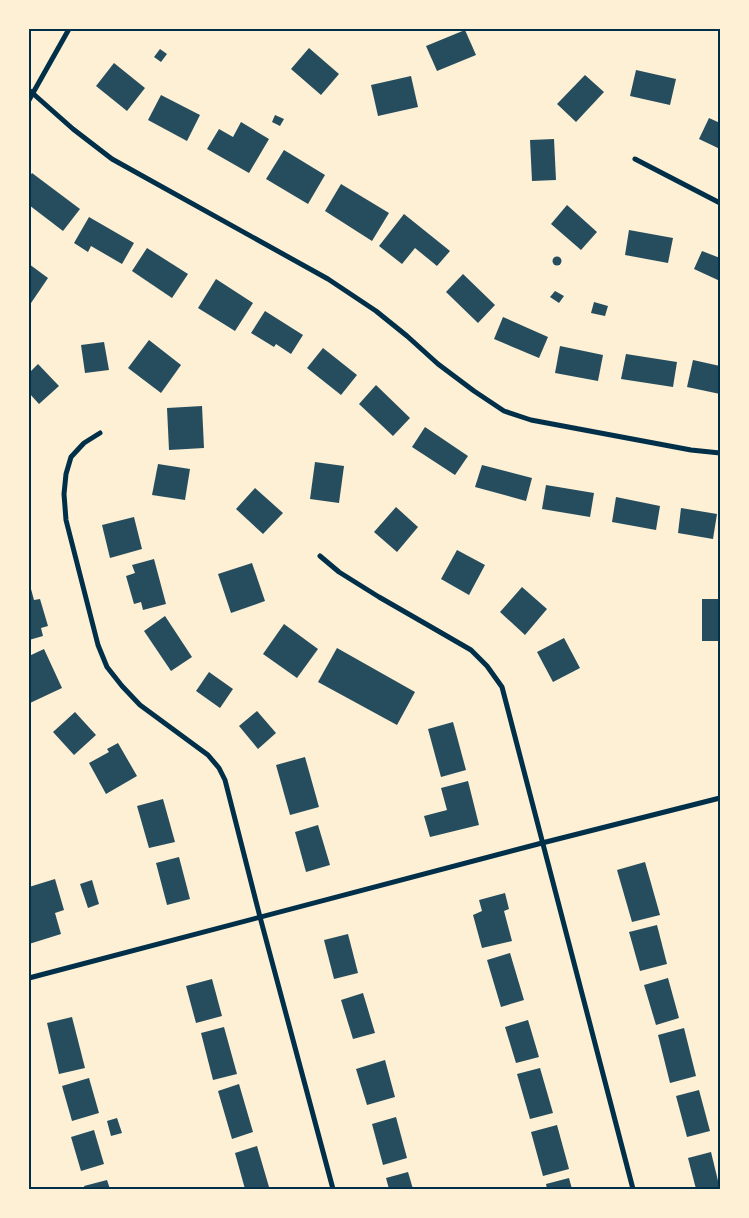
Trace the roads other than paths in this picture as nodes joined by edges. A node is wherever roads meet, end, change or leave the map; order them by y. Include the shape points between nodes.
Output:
1 (69, 29) edge
2 (31, 91) edge
3 (29, 100) edge
4 (634, 159) dead end
5 (720, 203) edge
6 (100, 433) dead end
7 (720, 453) edge
8 (320, 556) dead end
9 (720, 798) edge
10 (542, 843) junction
11 (260, 917) junction
12 (29, 978) edge
13 (333, 1189) edge
14 (633, 1189) edge

1 - 2 street
2 - 3 street
2 - 7 street via 112,159 328,279 376,311 474,392 504,410 531,420
4 - 5 street
6 - 11 street via 71,457 64,494 66,520 98,645 107,667 140,705 208,755 219,768 225,780
8 - 10 street via 379,598 470,650 487,666 502,687
9 - 10 street
10 - 11 street
10 - 14 street
11 - 12 street
11 - 13 street

